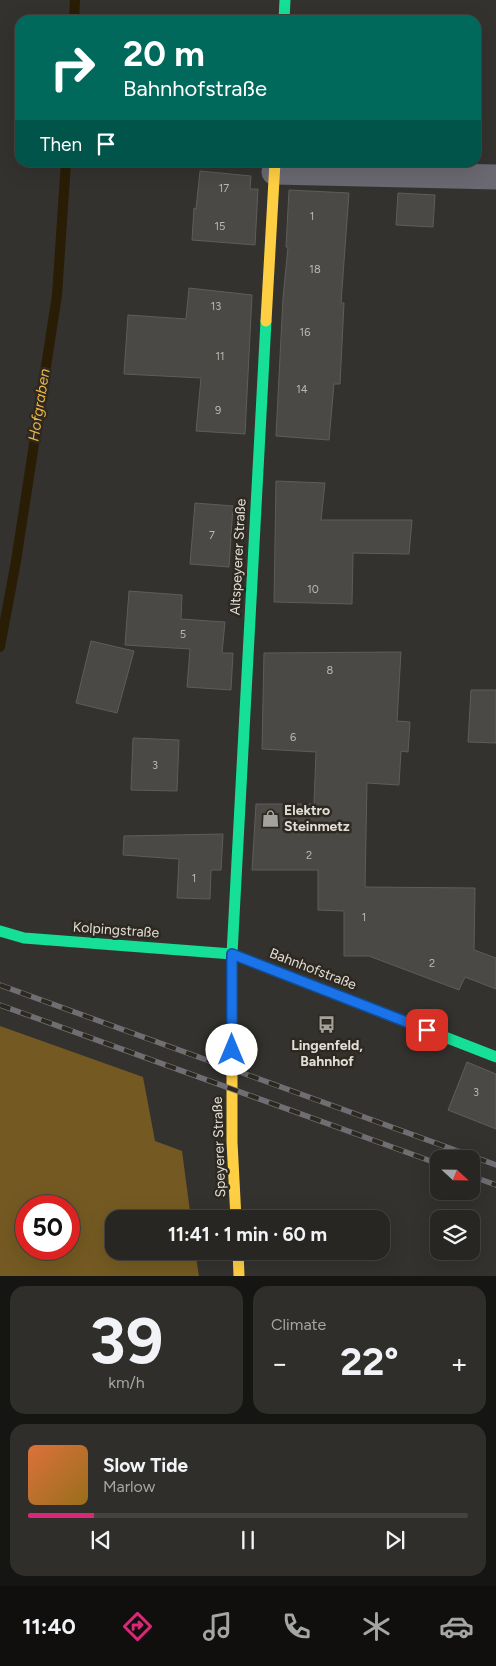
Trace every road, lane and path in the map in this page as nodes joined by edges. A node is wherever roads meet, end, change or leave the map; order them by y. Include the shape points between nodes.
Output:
1 (285, 0) edge
2 (284, 15) edge
3 (275, 167) edge
4 (496, 177) edge
5 (0, 930) edge
6 (232, 954) junction
7 (496, 1057) edge
8 (236, 1210) edge
9 (238, 1260) edge
10 (239, 1276) edge

1 - 2 main road
3 - 4 street
3 - 6 main road, Altspeyerer Straße
5 - 6 main road, Kolpingstraße via 24,938
6 - 7 main road, Bahnhofstraße
6 - 8 main road, Speyerer Straße via 232,1142
9 - 10 main road

